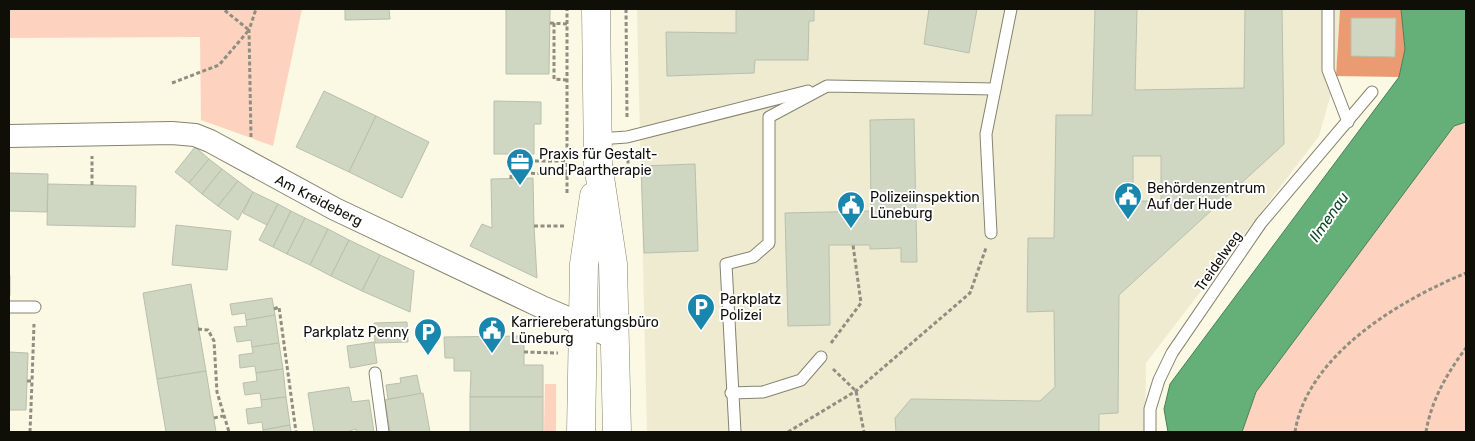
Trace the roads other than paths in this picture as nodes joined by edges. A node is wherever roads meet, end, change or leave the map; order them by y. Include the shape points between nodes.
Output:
1 (596, 9) edge
2 (1011, 9) edge
3 (1328, 9) edge
4 (827, 86) junction
5 (995, 89) junction
6 (1372, 92) dead end
7 (1348, 122) junction
8 (9, 136) edge
9 (598, 152) junction
10 (991, 233) road end
11 (9, 307) edge
12 (30, 310) road end
13 (584, 325) junction
14 (615, 338) junction
15 (821, 357) road end
16 (375, 373) dead end
17 (731, 393) junction
18 (383, 432) edge
19 (581, 432) edge
20 (617, 432) edge
21 (735, 432) edge
22 (1150, 432) edge

1 - 9 main road
2 - 5 lane
3 - 7 lane via 1328,70
4 - 5 lane
4 - 9 lane via 627,137
4 - 17 lane via 769,117 769,243 753,257 726,264
5 - 10 lane via 986,134
6 - 7 lane, Treidelweg
7 - 22 lane, Treidelweg via 1262,223 1172,353 1158,380 1150,409
8 - 13 street, Am Kreideberg via 195,135 335,209
9 - 13 main road via 584,264
9 - 14 main road via 613,264
11 - 12 lane
13 - 14 street, Am Kreideberg
13 - 19 main road
14 - 20 main road
15 - 17 lane via 801,380 763,392
16 - 18 lane
17 - 21 lane

